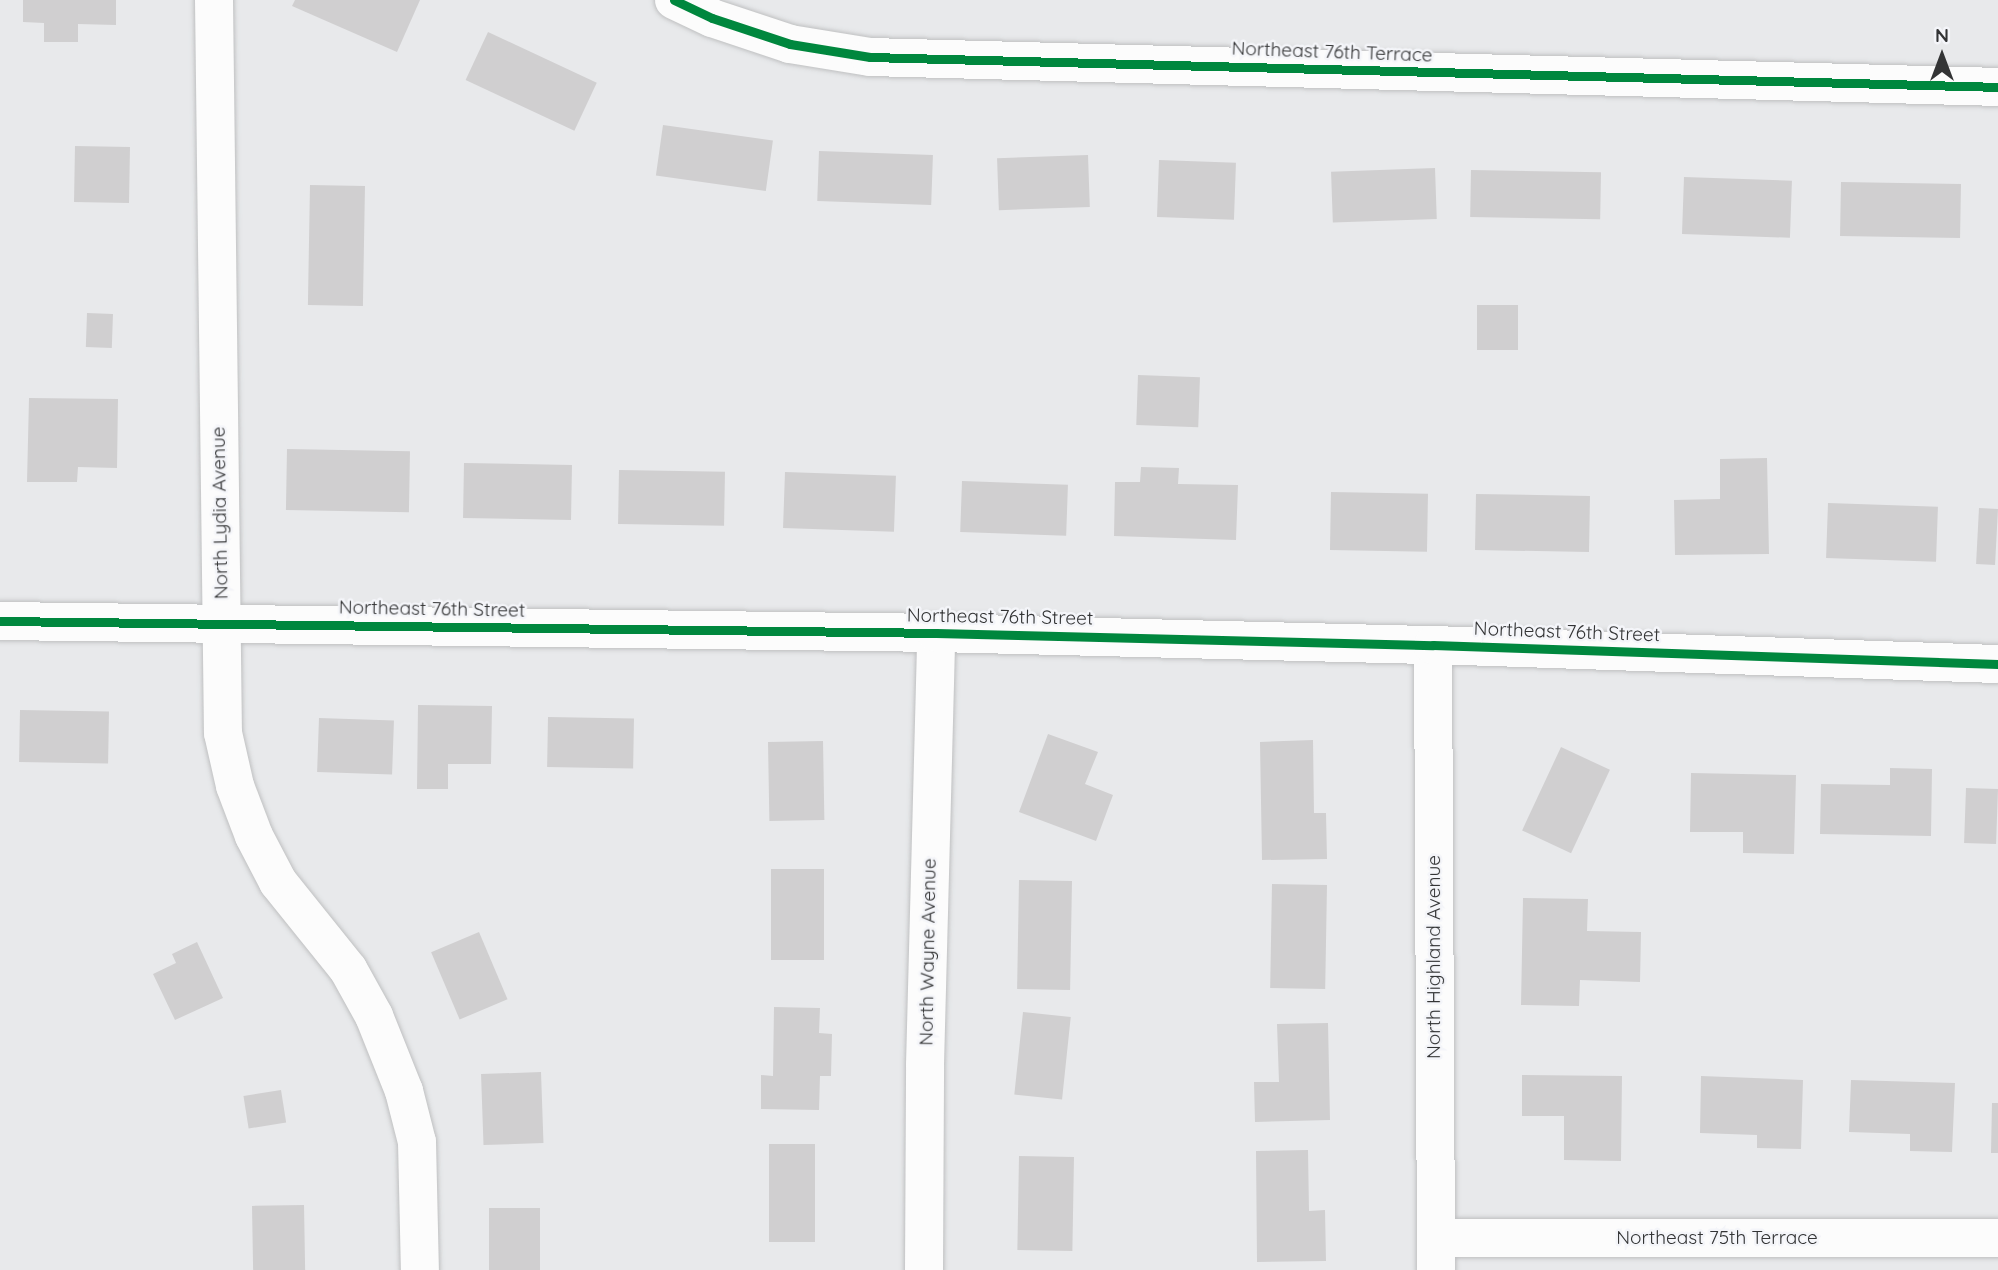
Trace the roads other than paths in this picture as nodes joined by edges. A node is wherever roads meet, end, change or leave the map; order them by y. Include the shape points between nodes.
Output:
1 (214, 0) edge
2 (674, 0) edge
3 (1998, 87) edge
4 (0, 621) edge
5 (221, 624) junction
6 (936, 633) junction
7 (1433, 645) junction
8 (1998, 664) edge
9 (1998, 1238) edge
10 (1436, 1254) edge
11 (421, 1270) edge
12 (924, 1270) edge

1 - 5 street, North Lydia Avenue
2 - 3 street, Northeast 76th Terrace via 790,44 870,57
4 - 5 street, Northeast 76th Street
5 - 6 street, Northeast 76th Street
5 - 11 street, North Lydia Avenue via 223,733 235,786 254,836 278,882 348,969 374,1016 404,1091 417,1142
6 - 7 street, Northeast 76th Street
6 - 12 street, North Wayne Avenue
7 - 8 street, Northeast 76th Street
7 - 10 street, North Highland Avenue
9 - 10 street, Northeast 75th Terrace

